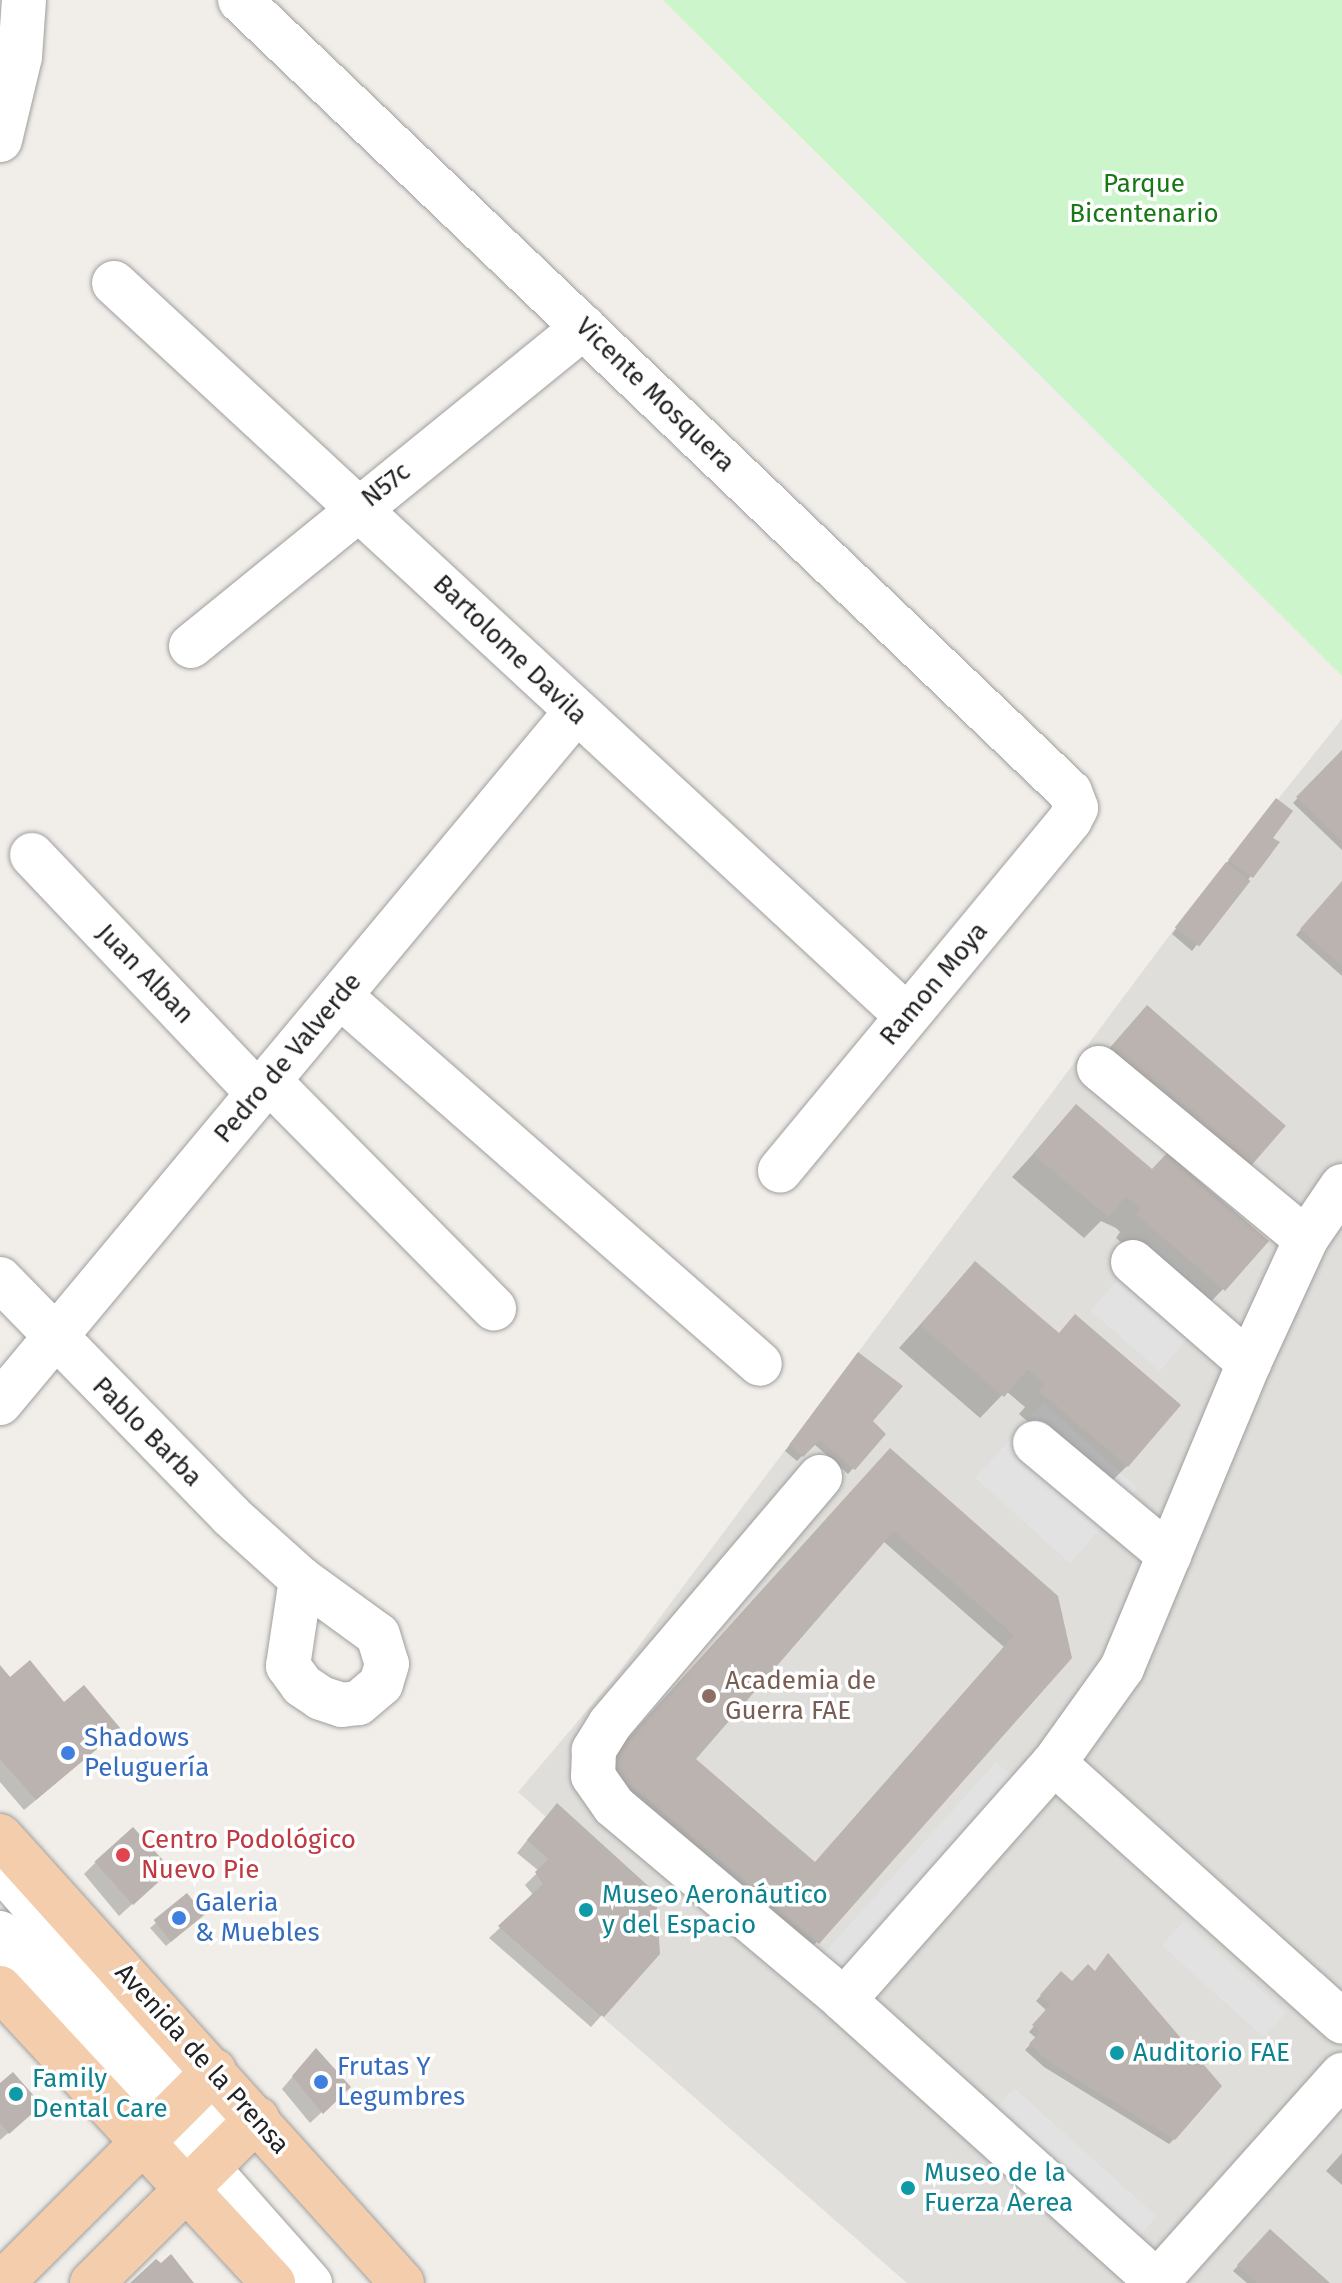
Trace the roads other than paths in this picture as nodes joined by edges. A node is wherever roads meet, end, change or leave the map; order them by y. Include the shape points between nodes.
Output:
1 (24, 0) edge
2 (240, 0) edge
3 (0, 140) edge
4 (114, 283) dead end
5 (584, 327) junction
6 (359, 506) junction
7 (191, 646) dead end
8 (575, 713) junction
9 (1070, 792) joint
10 (32, 855) dead end
11 (340, 996) junction
12 (907, 1016) junction
13 (1099, 1068) dead end
14 (263, 1087) junction
15 (780, 1171) dead end
16 (1342, 1186) edge
17 (1306, 1239) junction
18 (1133, 1262) dead end
19 (0, 1279) edge
20 (494, 1308) dead end
21 (54, 1338) junction
22 (1249, 1363) junction
23 (760, 1364) dead end
24 (0, 1403) edge
25 (1035, 1443) dead end
26 (820, 1477) dead end
27 (1169, 1555) junction
28 (301, 1579) dead end
29 (1054, 1763) junction
30 (0, 1836) edge
31 (0, 1867) edge
32 (0, 1933) edge
33 (0, 1988) edge
34 (844, 2000) junction
35 (1342, 2021) edge
36 (1342, 2075) edge
37 (179, 2104) junction
38 (222, 2152) junction
39 (2, 2283) edge
40 (92, 2283) edge
41 (273, 2283) edge
42 (310, 2283) edge
43 (402, 2283) edge
44 (1158, 2283) edge

1 - 3 street via 20,57
2 - 5 street, Vicente Mosquera
4 - 6 street, Bartolome Davila
5 - 6 street, N57c
5 - 9 street, Vicente Mosquera
6 - 7 street, N57c
6 - 8 street, Bartolome Davila
8 - 11 street, Pedro de Valverde
8 - 12 street, Bartolome Davila
9 - 12 street, Ramon Moya via 1076,808 1070,820
10 - 14 street, Juan Alban
11 - 14 street, Pedro de Valverde
11 - 23 street
12 - 15 street, Ramon Moya
13 - 17 street
14 - 20 street, Juan Alban
14 - 21 street, Pedro de Valverde
16 - 17 street
17 - 22 street
18 - 22 street
19 - 21 street, Pablo Barba
21 - 24 street, Pedro de Valverde
21 - 28 street, Pablo Barba
22 - 27 street
25 - 27 street
26 - 34 street via 610,1724 594,1750 593,1776 614,1806
27 - 29 street via 1122,1668
29 - 34 street
29 - 35 street
30 - 37 main road, Avenida de la Prensa
31 - 37 street
32 - 37 street
33 - 37 main road, Avenida de la Prensa
34 - 44 street
36 - 44 street
37 - 38 main road, Avenida de la Prensa
37 - 38 main road, Avenida de la Prensa
37 - 39 main road
38 - 40 main road
38 - 41 main road, Avenida de la Prensa
38 - 42 street
38 - 43 main road, Avenida de la Prensa

